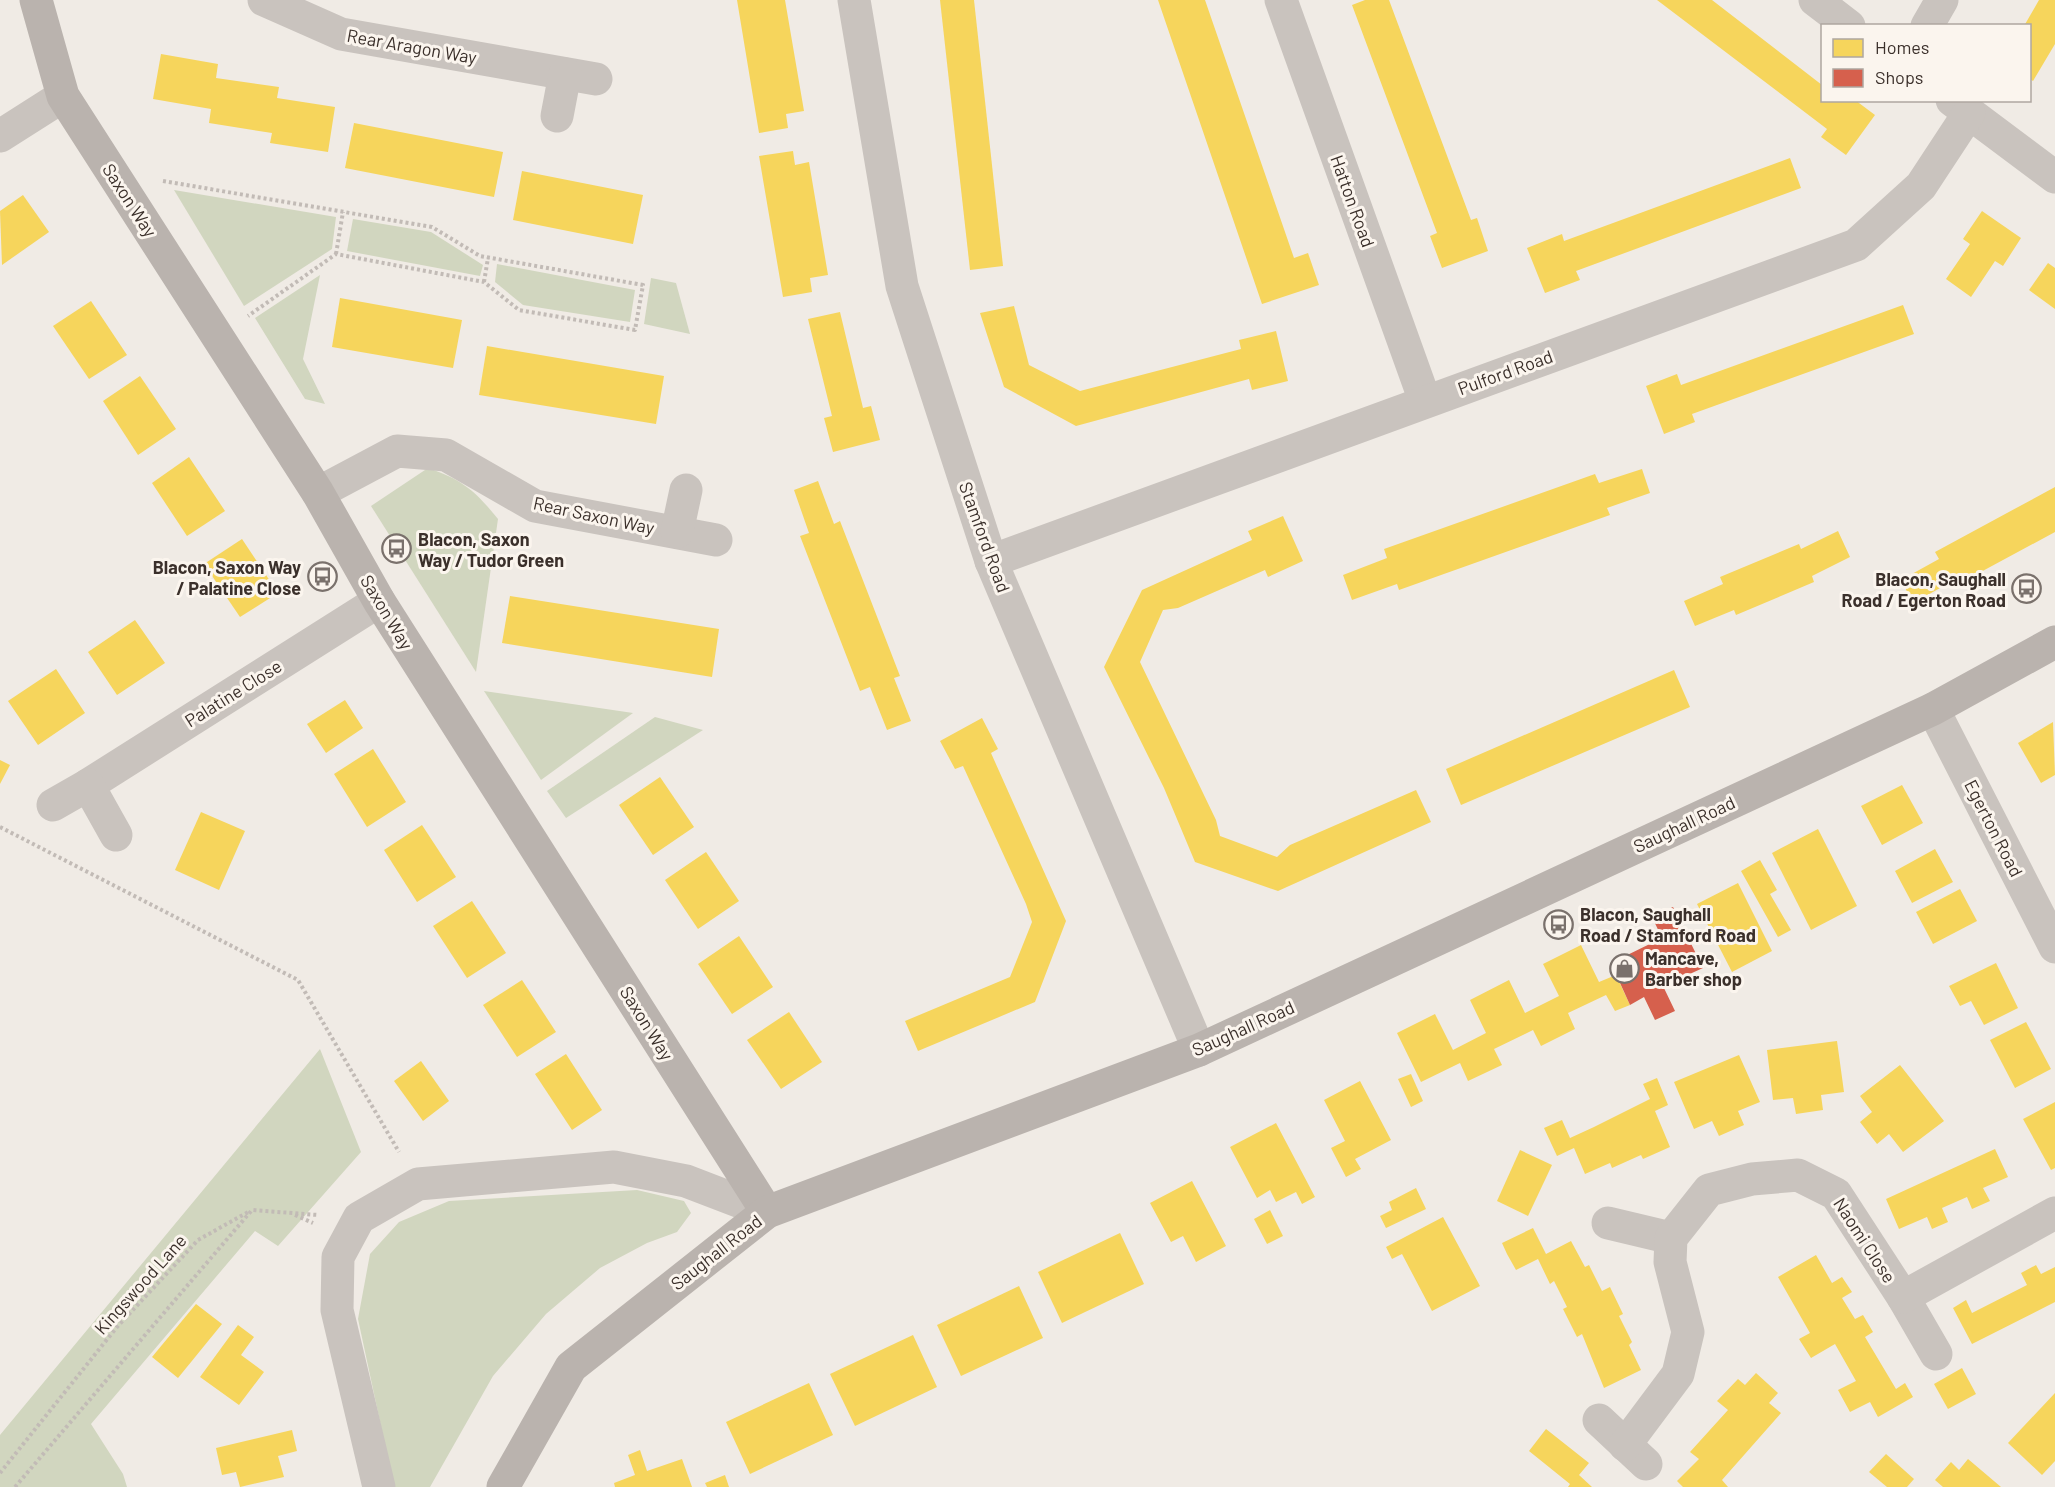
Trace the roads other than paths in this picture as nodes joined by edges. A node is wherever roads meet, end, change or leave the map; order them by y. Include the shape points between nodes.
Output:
1 (36, 0) edge
2 (264, 0) edge
3 (854, 0) edge
4 (1281, 0) edge
5 (1815, 0) edge
6 (1942, 0) edge
7 (1847, 24) edge
8 (1928, 24) edge
9 (63, 96) junction
10 (1960, 107) edge
11 (557, 116) dead end
12 (0, 136) edge
13 (2054, 175) edge
14 (1425, 401) junction
15 (686, 490) dead end
16 (318, 493) junction
17 (677, 532) junction
18 (716, 540) dead end
19 (991, 561) junction
20 (379, 601) junction
21 (2055, 642) edge
22 (1933, 709) junction
23 (88, 785) junction
24 (53, 805) dead end
25 (116, 835) dead end
26 (2055, 947) edge
27 (1198, 1050) junction
28 (767, 1212) junction
29 (2055, 1213) edge
30 (1608, 1223) dead end
31 (1671, 1238) junction
32 (1903, 1298) junction
33 (1936, 1354) dead end
34 (1599, 1420) dead end
35 (379, 1487) edge
36 (503, 1487) edge

1 - 9 street, Saxon Way
2 - 11 street, Rear Aragon Way via 341,34 580,77
3 - 19 street, Stamford Road via 902,286
4 - 14 street, Hatton Road
5 - 7 street
6 - 8 street
9 - 12 street
9 - 16 street, Saxon Way
10 - 13 street
10 - 14 street, Pulford Road via 1922,186 1856,245
14 - 19 street, Pulford Road
15 - 17 street, Rear Saxon Way
16 - 17 street, Rear Saxon Way via 397,451 446,455 535,506
16 - 20 street, Saxon Way
17 - 18 street, Rear Saxon Way
19 - 27 street, Stamford Road
20 - 23 street, Palatine Close
20 - 28 street, Saxon Way
21 - 22 street, Saughall Road
22 - 26 street, Egerton Road
22 - 27 street, Saughall Road
23 - 24 street, Palatine Close
23 - 25 street
27 - 28 street, Saughall Road
28 - 35 street via 686,1181 614,1167 418,1184 354,1227 338,1257 337,1310
28 - 36 street, Saughall Road via 571,1367
29 - 32 street, Naomi Close
30 - 31 street
31 - 32 street, Naomi Close via 1709,1190 1752,1179 1798,1175 1836,1194
31 - 34 street via 1670,1262 1688,1332 1678,1374 1635,1454
32 - 33 street, Naomi Close

